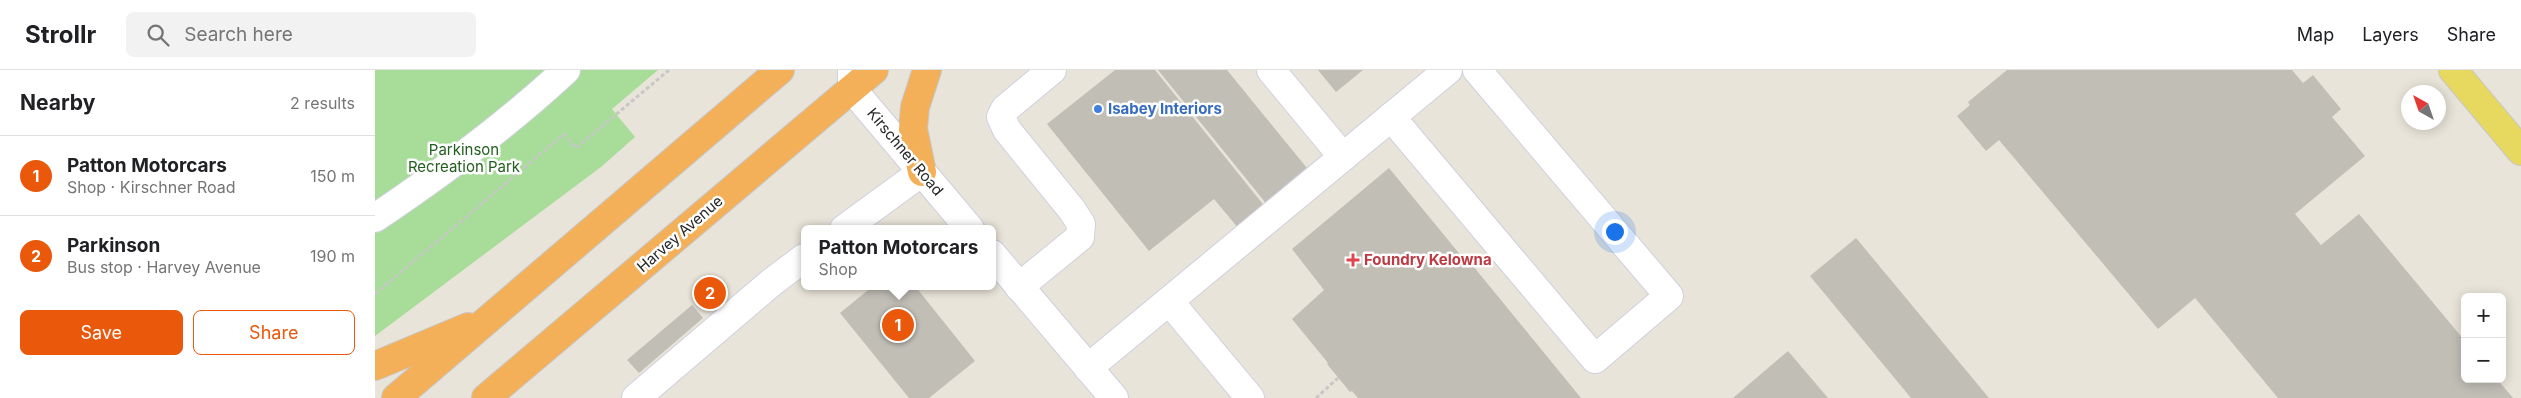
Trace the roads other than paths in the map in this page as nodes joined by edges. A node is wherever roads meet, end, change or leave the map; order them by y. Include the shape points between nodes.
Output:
1 (566, 70) edge
2 (780, 70) edge
3 (874, 70) edge
4 (927, 70) edge
5 (1052, 70) edge
6 (1271, 70) edge
7 (1447, 70) edge
8 (1477, 70) edge
9 (2453, 70) edge
10 (852, 79) edge
11 (1391, 117) junction
12 (2521, 152) edge
13 (1343, 157) junction
14 (922, 172) junction
15 (375, 218) edge
16 (849, 225) edge
17 (967, 225) edge
18 (996, 259) edge
19 (801, 260) edge
20 (1019, 287) junction
21 (1169, 301) junction
22 (490, 318) junction
23 (375, 366) edge
24 (1088, 368) junction
25 (396, 398) edge
26 (486, 398) edge
27 (636, 398) edge
28 (1114, 398) edge
29 (1251, 398) edge

1 - 15 street via 531,103 431,181
2 - 22 highway
3 - 10 highway, Harvey Avenue
4 - 14 highway via 915,107 913,129
5 - 20 street via 1005,109 1001,117 1007,130 1081,224 1080,237
6 - 13 street
7 - 11 street
8 - 11 street via 1669,296 1595,359
9 - 12 main road
10 - 14 street, Kirschner Road
10 - 26 highway, Harvey Avenue
11 - 13 street
13 - 21 street
14 - 16 street
14 - 17 street, Kirschner Road
18 - 20 street
19 - 27 street
20 - 24 street
21 - 24 street
21 - 29 street
22 - 23 highway
22 - 25 highway
24 - 28 street

